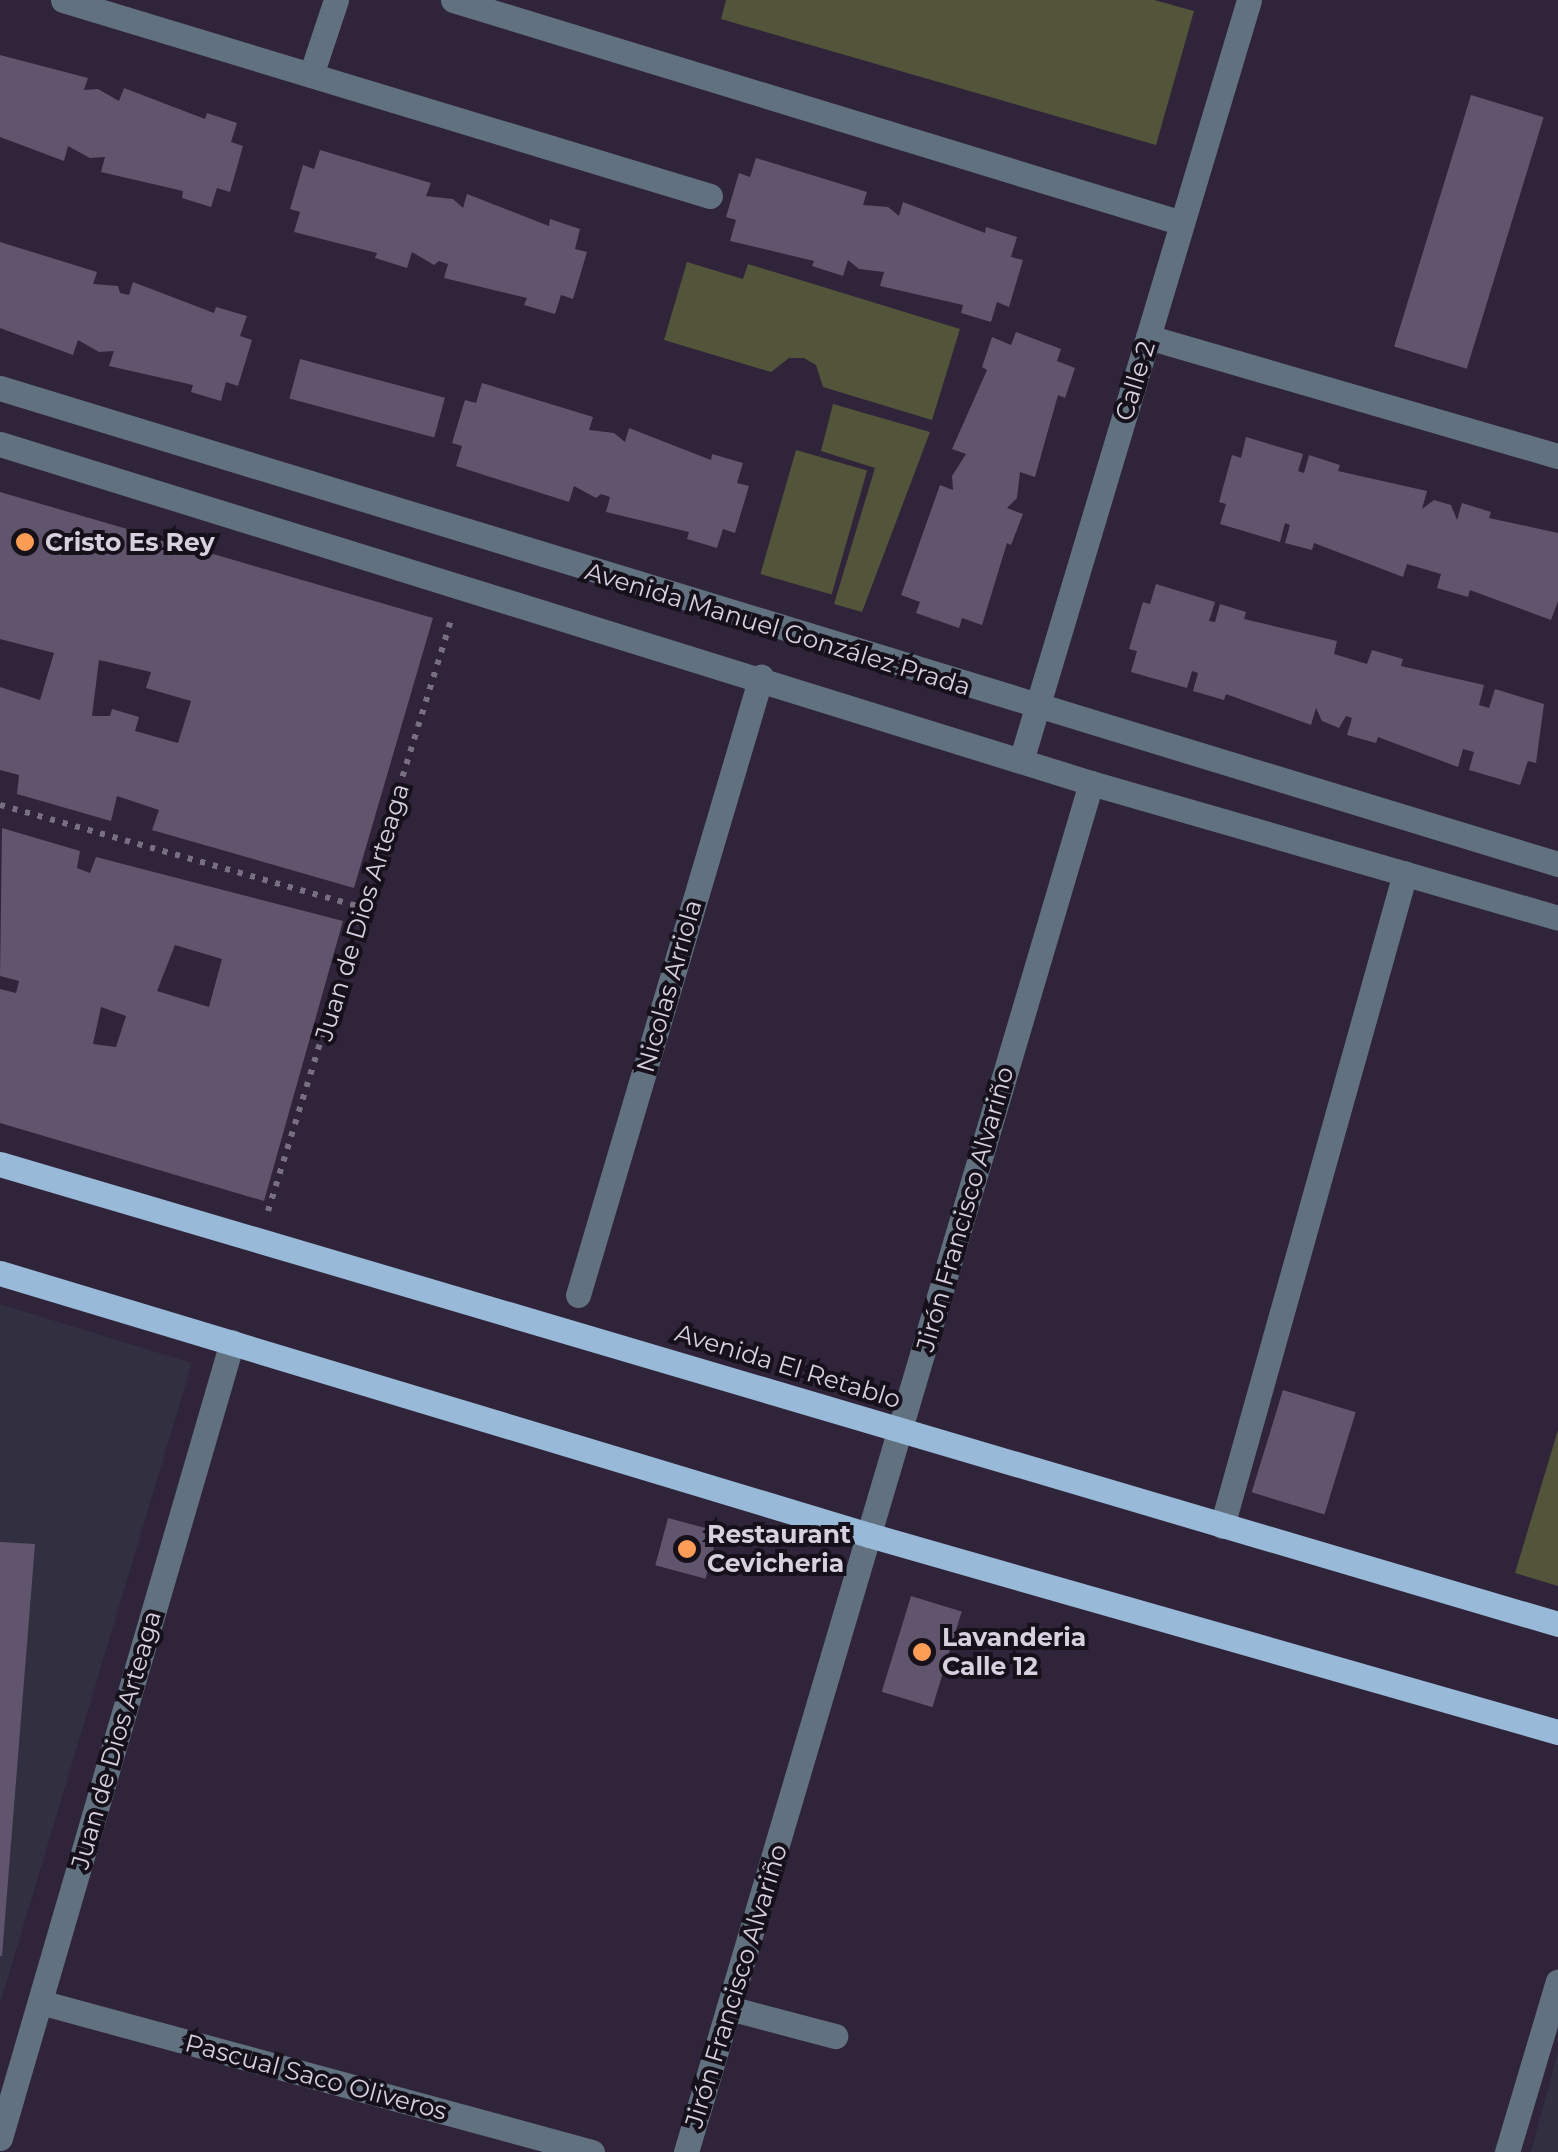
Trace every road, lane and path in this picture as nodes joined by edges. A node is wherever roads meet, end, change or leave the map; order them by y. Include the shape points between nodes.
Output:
1 (64, 0) edge
2 (336, 0) edge
3 (453, 0) edge
4 (1249, 0) edge
5 (312, 76) junction
6 (710, 196) dead end
7 (1182, 223) junction
8 (1148, 337) junction
9 (0, 388) edge
10 (0, 444) edge
11 (1558, 456) edge
12 (461, 587) junction
13 (761, 677) junction
14 (1036, 710) junction
15 (1021, 762) junction
16 (1091, 783) junction
17 (0, 805) edge
18 (1558, 864) edge
19 (1406, 873) junction
20 (364, 908) junction
21 (1558, 918) edge
22 (0, 1164) edge
23 (260, 1236) junction
24 (0, 1273) edge
25 (578, 1295) dead end
26 (232, 1342) junction
27 (899, 1432) junction
28 (1222, 1526) junction
29 (869, 1535) junction
30 (1558, 1624) edge
31 (1558, 1732) edge
32 (1558, 1980) edge
33 (40, 2002) junction
34 (728, 2008) junction
35 (835, 2036) dead end
36 (0, 2138) edge
37 (592, 2152) edge
38 (686, 2152) edge
39 (1507, 2152) edge

1 - 5 street
2 - 5 street
3 - 7 street
4 - 7 street, Calle 2
5 - 6 street
7 - 8 street, Calle 2
8 - 11 street
8 - 14 street, Calle 2
9 - 14 street, Avenida Manuel González Prada
10 - 12 street, Avenida Manuel González Prada
12 - 13 street, Avenida Manuel González Prada
12 - 20 path, Juan de Dios Arteaga
13 - 15 street, Avenida Manuel González Prada
13 - 25 street, Nicolas Arriola
14 - 15 street, Calle 2
14 - 18 street, Avenida Manuel González Prada
15 - 16 street, Avenida Manuel González Prada
16 - 19 street, Avenida Manuel González Prada
16 - 27 street, Jirón Francisco Alvariño
17 - 20 path
19 - 21 street, Avenida Manuel González Prada
19 - 28 street
20 - 23 path, Juan de Dios Arteaga
22 - 23 main road, Avenida El Retablo
23 - 27 main road, Avenida El Retablo
24 - 26 main road
26 - 29 main road
26 - 33 street, Juan de Dios Arteaga
27 - 28 main road, Avenida El Retablo
27 - 29 street, Jirón Francisco Alvariño
28 - 30 main road, Avenida El Retablo
29 - 31 main road
29 - 34 street, Jirón Francisco Alvariño
32 - 39 street
33 - 36 street, Juan de Dios Arteaga
33 - 37 street, Pascual Saco Oliveros
34 - 35 street
34 - 38 street, Jirón Francisco Alvariño

